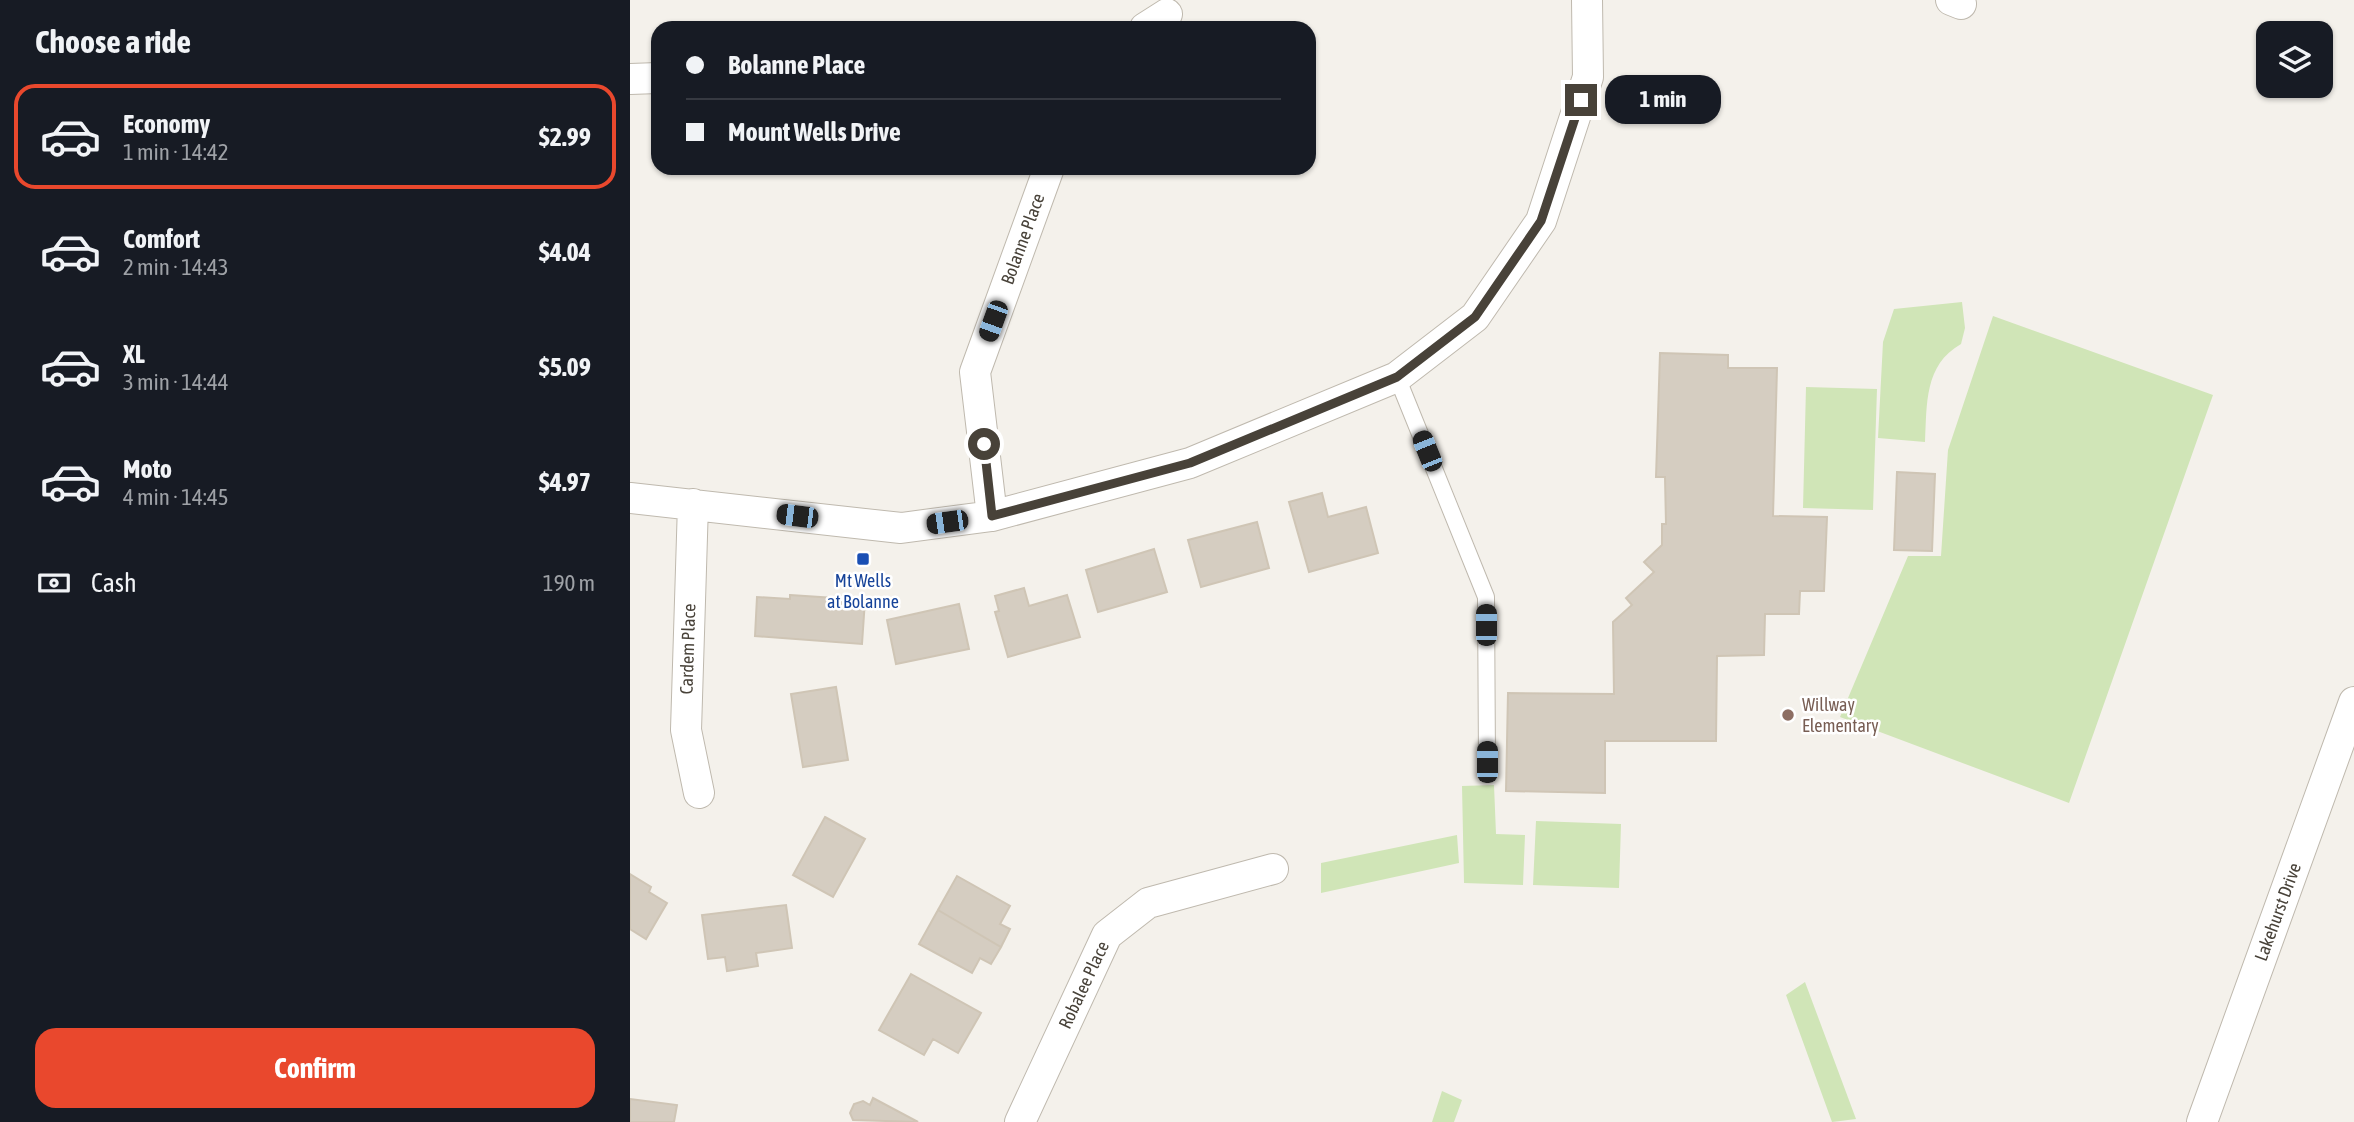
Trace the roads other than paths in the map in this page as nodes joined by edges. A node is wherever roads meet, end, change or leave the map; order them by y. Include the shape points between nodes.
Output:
1 (1587, 0) edge
2 (651, 78) edge
3 (630, 79) edge
4 (1046, 175) edge
5 (1397, 377) junction
6 (630, 498) edge
7 (692, 504) junction
8 (992, 516) junction
9 (2354, 702) edge
10 (1487, 762) dead end
11 (699, 793) dead end
12 (1273, 869) dead end
13 (1020, 1122) edge
14 (2202, 1122) edge

1 - 5 street via 1588,77 1541,221 1475,317
2 - 3 street
4 - 8 street, Bolanne Place via 975,372
5 - 8 street via 1190,463
5 - 10 lane via 1486,597
6 - 7 street
7 - 8 street via 901,528
7 - 11 street, Cardem Place via 686,730
9 - 14 street, Lakehurst Drive
12 - 13 street, Robalee Place via 1148,903 1107,934

